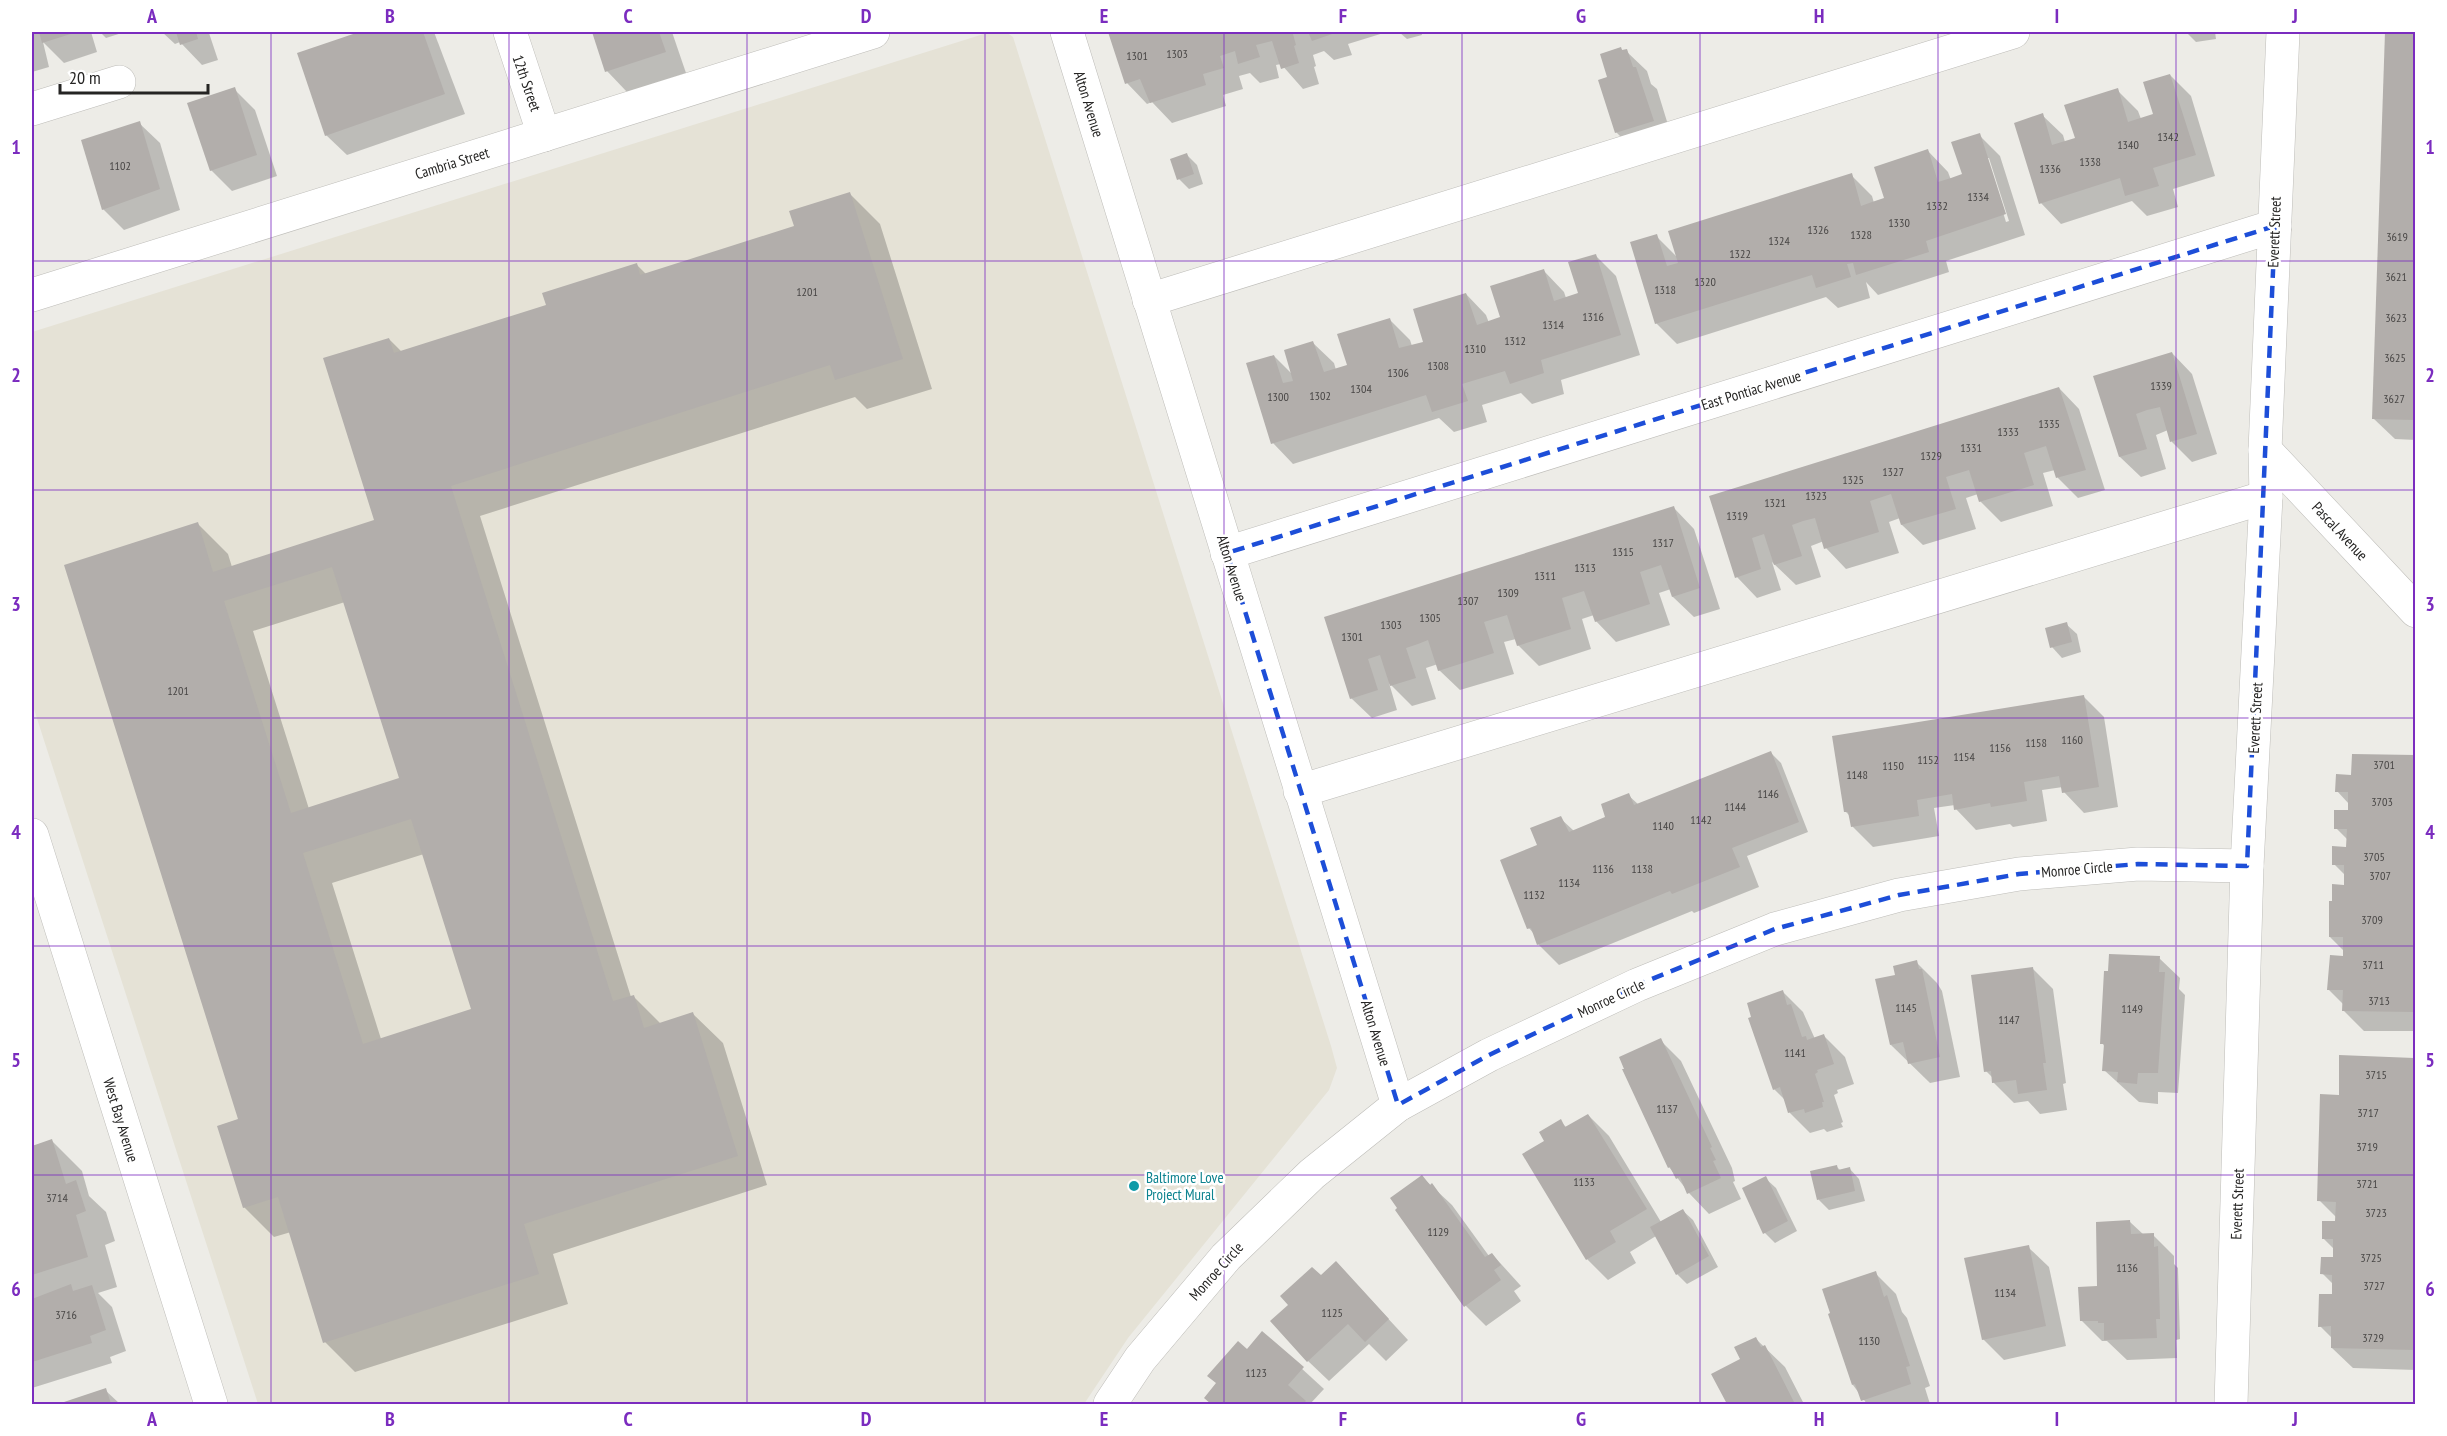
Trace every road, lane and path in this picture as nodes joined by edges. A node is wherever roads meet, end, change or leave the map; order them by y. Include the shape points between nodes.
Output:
1 (510, 32) edge
2 (873, 32) edge
3 (1067, 32) edge
4 (2013, 32) edge
5 (2283, 32) edge
6 (119, 82) dead end
7 (32, 109) edge
8 (544, 135) junction
9 (2275, 226) junction
10 (32, 295) edge
11 (1149, 300) junction
12 (2265, 450) junction
13 (2266, 497) junction
14 (1227, 553) junction
15 (2415, 611) edge
16 (1300, 791) junction
17 (32, 835) edge
18 (2247, 866) junction
19 (1398, 1105) junction
20 (211, 1404) edge
21 (1110, 1404) edge
22 (2231, 1404) edge

1 - 8 street, 12th Street
2 - 8 street, Cambria Street
3 - 11 street, Alton Avenue
4 - 11 street
5 - 9 street, Everett Street
6 - 7 street
8 - 10 street, Cambria Street
9 - 12 street, Everett Street
9 - 14 street, East Pontiac Avenue
11 - 14 street, Alton Avenue
12 - 13 street, Everett Street
12 - 15 street, Pascal Avenue
13 - 16 street
13 - 18 street, Everett Street
14 - 16 street, Alton Avenue
16 - 19 street, Alton Avenue
17 - 20 street, West Bay Avenue
18 - 19 street, Monroe Circle via 2138,864 2019,874 1899,895 1775,930 1616,995 1489,1055
18 - 22 street, Everett Street
19 - 21 street, Monroe Circle via 1312,1174 1226,1257 1140,1359

